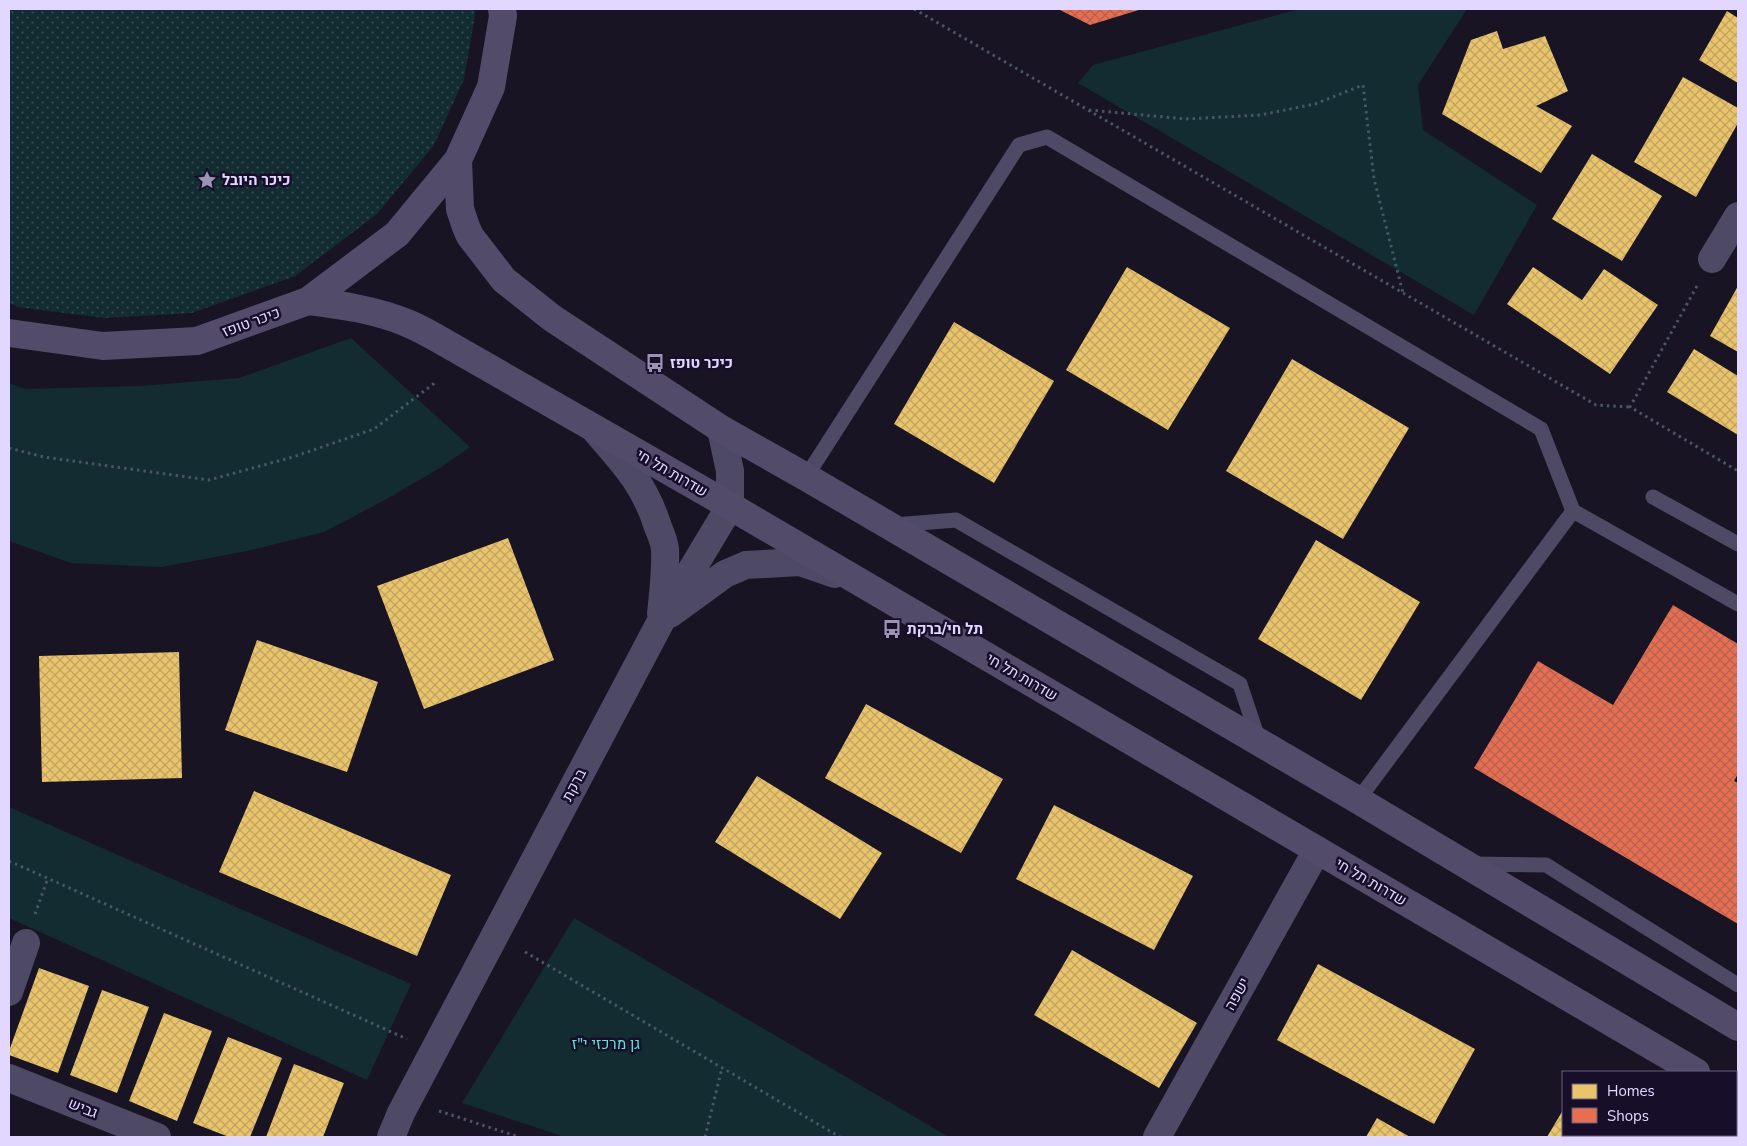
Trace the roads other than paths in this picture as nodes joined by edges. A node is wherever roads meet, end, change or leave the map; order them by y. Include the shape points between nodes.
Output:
1 (506, 11) edge
2 (458, 160) junction
3 (1738, 216) edge
4 (1712, 259) road end
5 (308, 301) junction
6 (9, 333) edge
7 (592, 427) junction
8 (721, 429) junction
9 (806, 477) junction
10 (1654, 497) dead end
11 (730, 506) junction
12 (1573, 511) junction
13 (889, 526) junction
14 (1738, 544) edge
15 (857, 581) junction
16 (1738, 604) edge
17 (661, 621) junction
18 (1260, 742) junction
19 (1358, 800) junction
20 (1317, 850) junction
21 (1465, 864) junction
22 (26, 943) road end
23 (1738, 985) edge
24 (9, 992) edge
25 (1738, 1027) edge
26 (1694, 1071) edge
27 (9, 1078) edge
28 (157, 1137) edge
29 (391, 1137) edge
30 (1157, 1137) edge

1 - 2 main road, כיכר טופז via 490,87
2 - 5 main road, כיכר טופז via 397,234
2 - 8 main road via 460,209 466,227 504,280 552,318
3 - 4 street
5 - 6 main road, כיכר טופז via 197,341 103,346
5 - 7 main road, שדרות תל חי via 345,306 406,323
7 - 11 main road, שדרות תל חי
7 - 17 street via 632,472 657,522 665,547
8 - 9 main road
8 - 11 street via 730,471
9 - 12 lane via 1020,145 1047,137 1541,429
9 - 13 main road
10 - 14 lane
11 - 15 main road, שדרות תל חי
11 - 17 street, ברקת
12 - 16 lane
12 - 19 lane
13 - 18 main road
13 - 18 lane via 956,520 1240,684
15 - 17 street via 800,562 746,565 725,574
15 - 20 main road, שדרות תל חי
17 - 29 street, ברקת
18 - 19 main road
19 - 21 main road
20 - 26 main road, שדרות תל חי
20 - 30 street, ישפה
21 - 23 lane via 1546,865
21 - 25 main road
22 - 24 street
27 - 28 street, גביש

